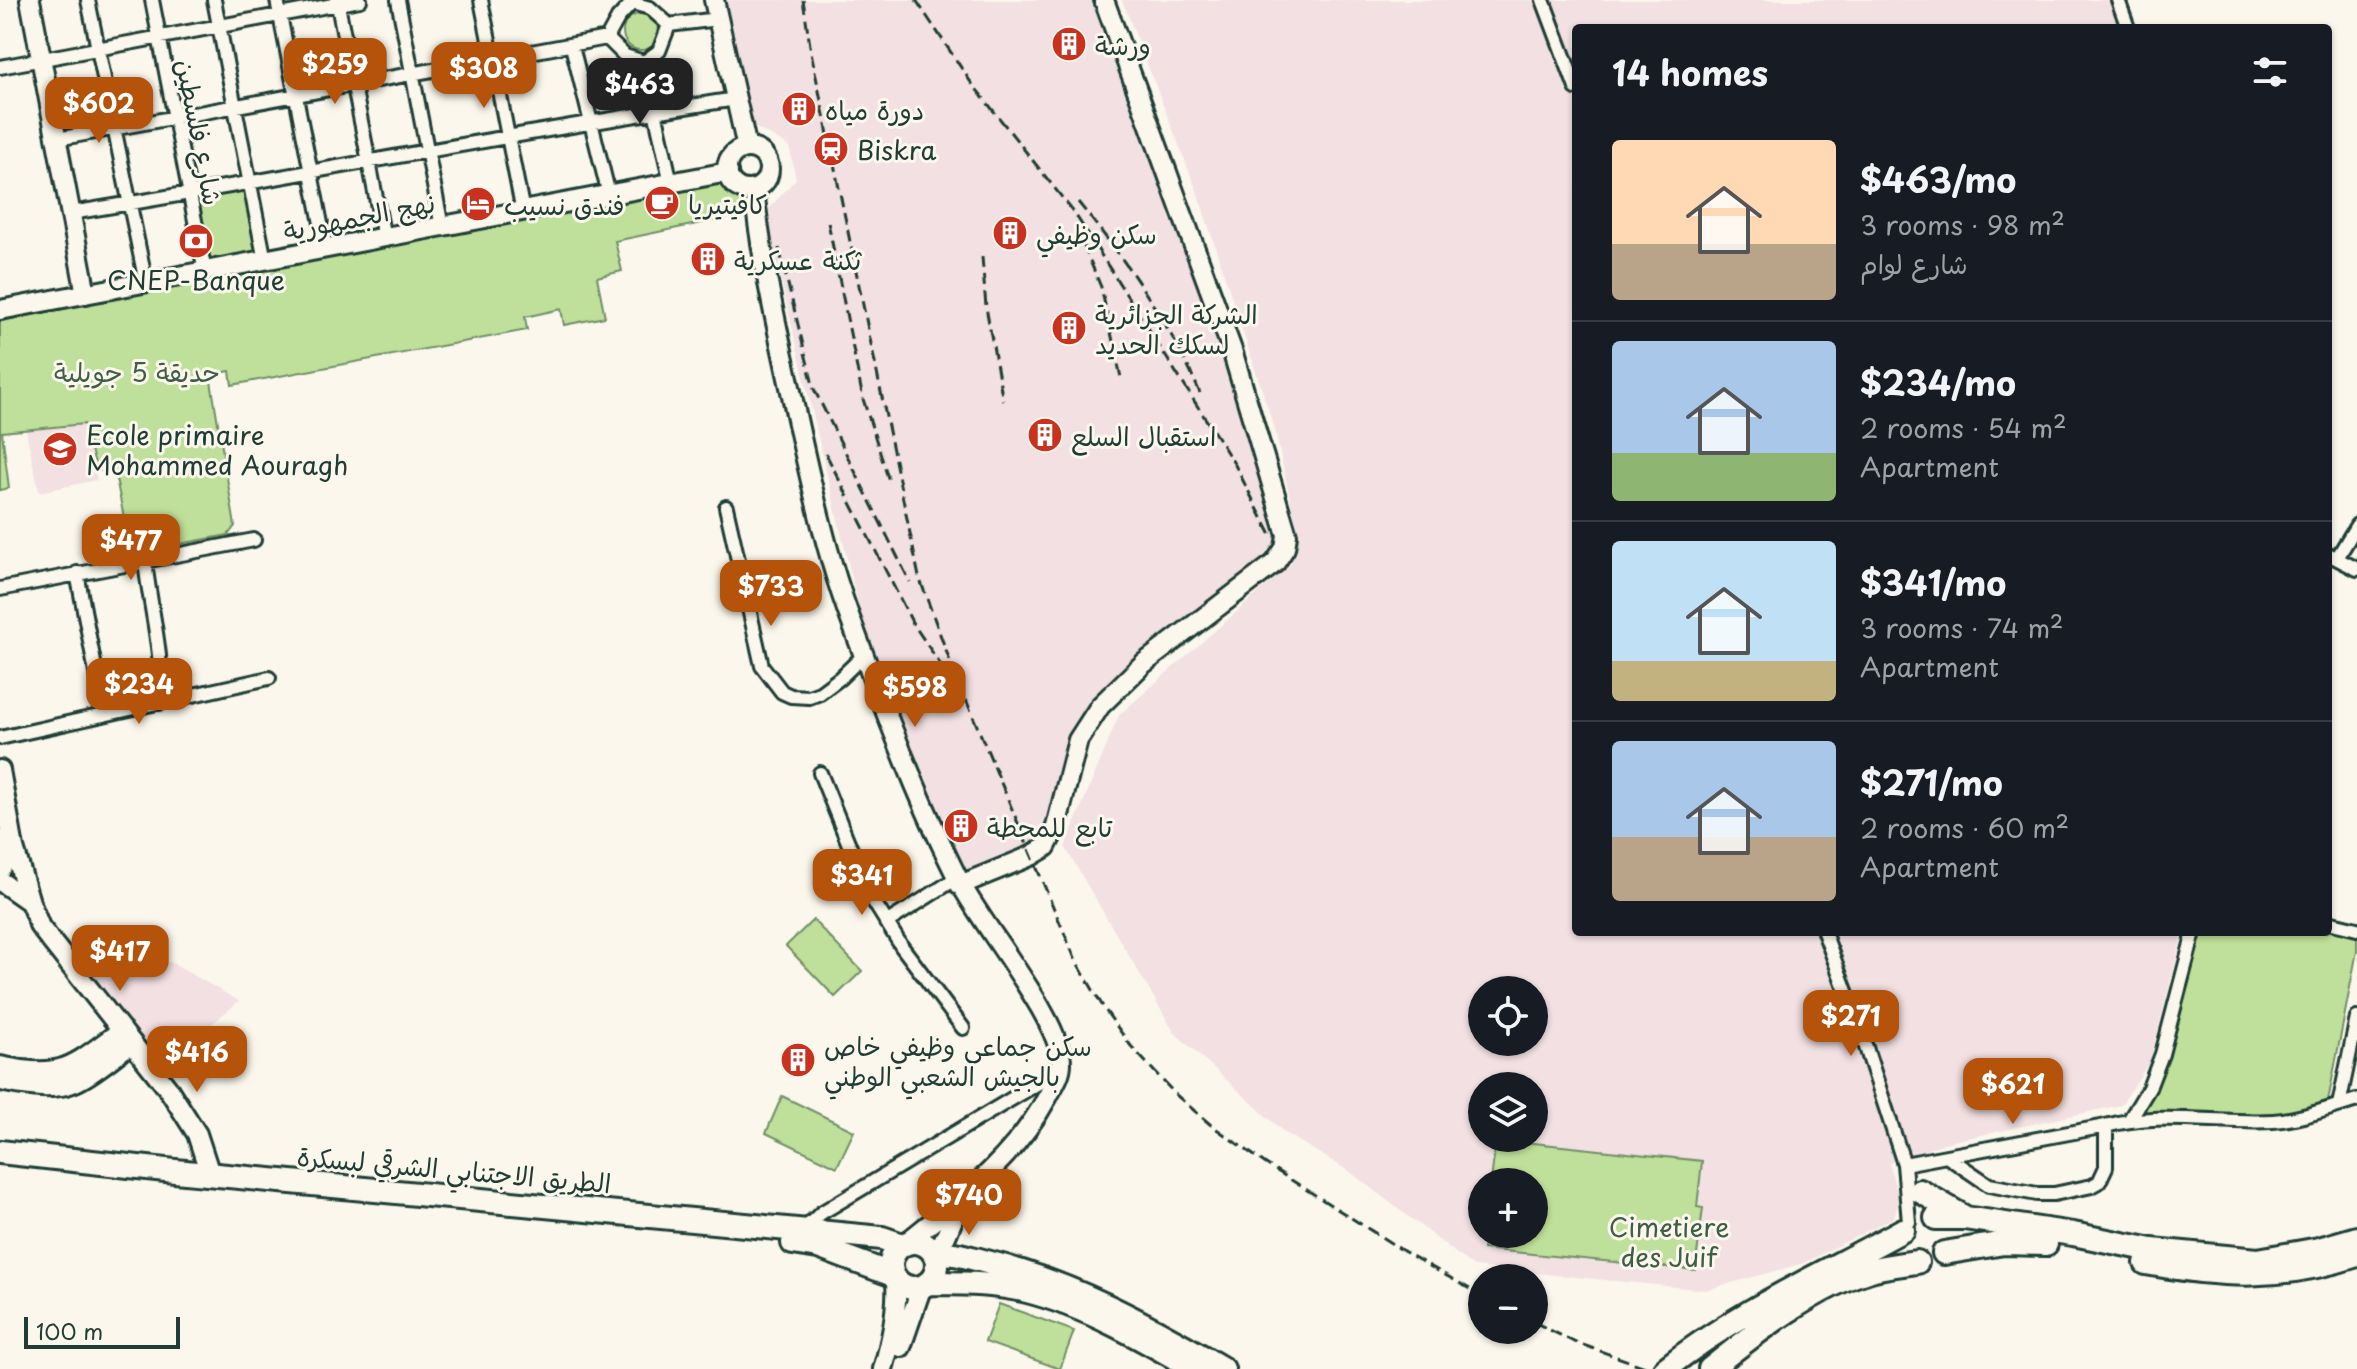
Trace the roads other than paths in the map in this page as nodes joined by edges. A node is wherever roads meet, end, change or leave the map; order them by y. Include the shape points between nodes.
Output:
1 (30, 0) edge
2 (88, 0) edge
3 (152, 0) edge
4 (214, 0) edge
5 (277, 0) edge
6 (360, 0) edge
7 (398, 0) edge
8 (481, 0) edge
9 (714, 0) edge
10 (1104, 0) edge
11 (1543, 0) edge
12 (2118, 0) edge
13 (337, 2) edge
14 (632, 2) edge
15 (279, 15) junction
16 (718, 19) junction
17 (2127, 24) edge
18 (669, 25) junction
19 (219, 27) junction
20 (159, 38) junction
21 (607, 38) junction
22 (572, 46) junction
23 (98, 49) junction
24 (42, 60) junction
25 (493, 60) junction
26 (644, 62) junction
27 (0, 67) edge
28 (411, 74) junction
29 (1572, 77) edge
30 (354, 84) junction
31 (296, 95) junction
32 (736, 99) junction
33 (237, 105) junction
34 (655, 111) junction
35 (175, 118) junction
36 (592, 122) junction
37 (114, 129) junction
38 (508, 136) junction
39 (57, 139) junction
40 (747, 148) junction
41 (425, 151) junction
42 (369, 161) junction
43 (310, 172) junction
44 (728, 172) junction
45 (671, 183) junction
46 (251, 184) junction
47 (754, 189) junction
48 (190, 194) junction
49 (609, 195) junction
50 (129, 203) junction
51 (523, 212) junction
52 (71, 213) junction
53 (442, 227) junction
54 (384, 238) junction
55 (326, 249) junction
56 (265, 261) junction
57 (205, 272) junction
58 (146, 283) junction
59 (86, 294) junction
60 (0, 310) edge
61 (726, 507) dead end
62 (2357, 525) edge
63 (254, 540) dead end
64 (2333, 556) edge
65 (145, 561) junction
66 (2357, 569) edge
67 (77, 573) junction
68 (0, 589) edge
69 (864, 655) junction
70 (160, 667) junction
71 (269, 678) dead end
72 (97, 681) junction
73 (160, 703) junction
74 (104, 715) junction
75 (0, 738) edge
76 (0, 770) edge
77 (820, 773) dead end
78 (7, 844) edge
79 (0, 869) edge
80 (0, 881) edge
81 (959, 882) junction
82 (30, 902) junction
83 (886, 923) junction
84 (2332, 923) edge
85 (2357, 929) edge
86 (1825, 936) edge
87 (2193, 936) edge
88 (2357, 1018) edge
89 (963, 1028) dead end
90 (127, 1037) junction
91 (0, 1066) edge
92 (1060, 1069) junction
93 (28, 1079) junction
94 (0, 1081) edge
95 (1017, 1095) junction
96 (2357, 1100) edge
97 (2339, 1105) junction
98 (1034, 1119) junction
99 (2130, 1119) junction
100 (2106, 1126) junction
101 (0, 1152) edge
102 (1948, 1157) junction
103 (0, 1164) edge
104 (210, 1174) junction
105 (1910, 1177) junction
106 (964, 1195) junction
107 (1934, 1218) junction
108 (1965, 1218) junction
109 (1906, 1226) junction
110 (802, 1231) junction
111 (2357, 1238) edge
112 (904, 1244) junction
113 (934, 1253) junction
114 (1944, 1253) junction
115 (2357, 1255) edge
116 (1917, 1262) junction
117 (894, 1277) junction
118 (925, 1285) junction
119 (1172, 1362) edge
120 (883, 1369) edge
121 (894, 1369) edge
122 (1195, 1369) edge
123 (1223, 1369) edge
124 (1665, 1369) edge
125 (1710, 1369) edge

1 - 24 main road
2 - 23 street
3 - 20 street, شارع فلسطين
4 - 19 street
5 - 15 street
6 - 13 street
7 - 28 street
8 - 25 street
9 - 16 main road
10 - 81 main road via 1232,350 1287,535 1285,548 1275,563 1143,664 1100,706 1078,740 1046,847
11 - 29 street
12 - 17 street
13 - 15 street
13 - 30 street
14 - 18 street via 650,8
14 - 21 street
15 - 19 street
15 - 31 street
16 - 18 street
16 - 32 main road
18 - 26 street via 659,51
19 - 20 street
19 - 33 street
20 - 23 street
20 - 35 street, شارع فلسطين
21 - 22 street
21 - 26 street via 625,56
22 - 25 street
22 - 36 street
23 - 24 street
23 - 37 street
24 - 27 street
24 - 39 main road
25 - 28 street
25 - 38 street
26 - 34 street
28 - 30 street
28 - 41 street
30 - 31 street
30 - 42 street
31 - 33 street
31 - 43 street
32 - 34 street
32 - 40 main road
33 - 35 street
33 - 46 street
34 - 36 street
34 - 45 street
35 - 37 street
35 - 48 street, شارع فلسطين
36 - 38 street
36 - 49 street
37 - 39 street
37 - 50 street
38 - 41 street
38 - 51 street
39 - 52 main road
40 - 44 main road via 734,153
40 - 47 main road via 764,156 769,168 765,181
41 - 42 street
41 - 53 street
42 - 43 street
42 - 54 street
43 - 46 street
43 - 55 street
44 - 45 main road, نهج الجمهورية
44 - 47 main road via 734,184
45 - 49 main road, نهج الجمهورية
46 - 48 street
46 - 56 street
47 - 69 main road via 773,310 807,465 828,549
48 - 50 street
48 - 57 street, شارع فلسطين
49 - 51 main road, نهج الجمهورية
50 - 52 street
50 - 58 street
51 - 53 main road, نهج الجمهورية
52 - 59 main road
53 - 54 main road, نهج الجمهورية
54 - 55 main road, نهج الجمهورية
55 - 56 main road, نهج الجمهورية
56 - 57 main road, نهج الجمهورية
57 - 58 main road, نهج الجمهورية
58 - 59 main road, نهج الجمهورية
59 - 60 main road, نهج الجمهورية
61 - 69 street via 762,666 782,692 809,697 820,693
62 - 64 street
63 - 65 street
64 - 66 street
65 - 67 street
65 - 70 street
67 - 68 street
67 - 72 street
69 - 81 main road
70 - 72 street
70 - 73 street
71 - 73 street
72 - 74 street
73 - 74 street
74 - 75 street
76 - 78 main road
77 - 83 street via 856,865
78 - 79 main road
78 - 82 main road
80 - 82 main road
81 - 83 street
81 - 92 main road via 1037,1004 1058,1043
82 - 90 main road via 40,927
83 - 89 street
84 - 85 street
86 - 105 street
87 - 99 street via 2162,1054
88 - 97 street
90 - 93 main road via 75,1082 52,1086
90 - 104 main road via 197,1134
91 - 93 main road
92 - 95 street
92 - 98 main road
93 - 94 main road
95 - 98 street via 1032,1103
95 - 110 street via 821,1213
96 - 97 street
97 - 99 street via 2273,1121
98 - 106 main road via 995,1168
99 - 100 street
100 - 102 street
100 - 102 street via 2106,1167 2099,1182 2054,1194 1989,1185
101 - 104 highway, الطريق الاجتنابي الشرقي لبسكرة
102 - 105 street
103 - 117 highway, الطريق الاجتنابي الشرقي لبسكرة via 802,1244
104 - 110 highway, الطريق الاجتنابي الشرقي لبسكرة
105 - 107 street
105 - 108 highway
105 - 109 street via 1904,1190
106 - 112 main road
106 - 113 main road
107 - 108 highway
107 - 109 highway via 1925,1215
107 - 114 highway via 1947,1230
108 - 111 highway via 2152,1250 2258,1260
109 - 116 highway via 1903,1249
109 - 124 highway via 1771,1298
110 - 112 highway, الطريق الاجتنابي الشرقي لبسكرة
112 - 113 highway via 919,1242
112 - 117 highway via 891,1262
113 - 118 highway via 936,1273
113 - 123 highway via 999,1265 1058,1284 1182,1343
114 - 115 highway via 2030,1242 2221,1275 2287,1272
114 - 116 highway via 1927,1263
116 - 125 highway via 1872,1270 1840,1283 1789,1311
117 - 118 highway via 907,1287
117 - 120 main road via 897,1304
118 - 119 highway via 973,1283 1056,1300
118 - 121 main road
119 - 122 highway

